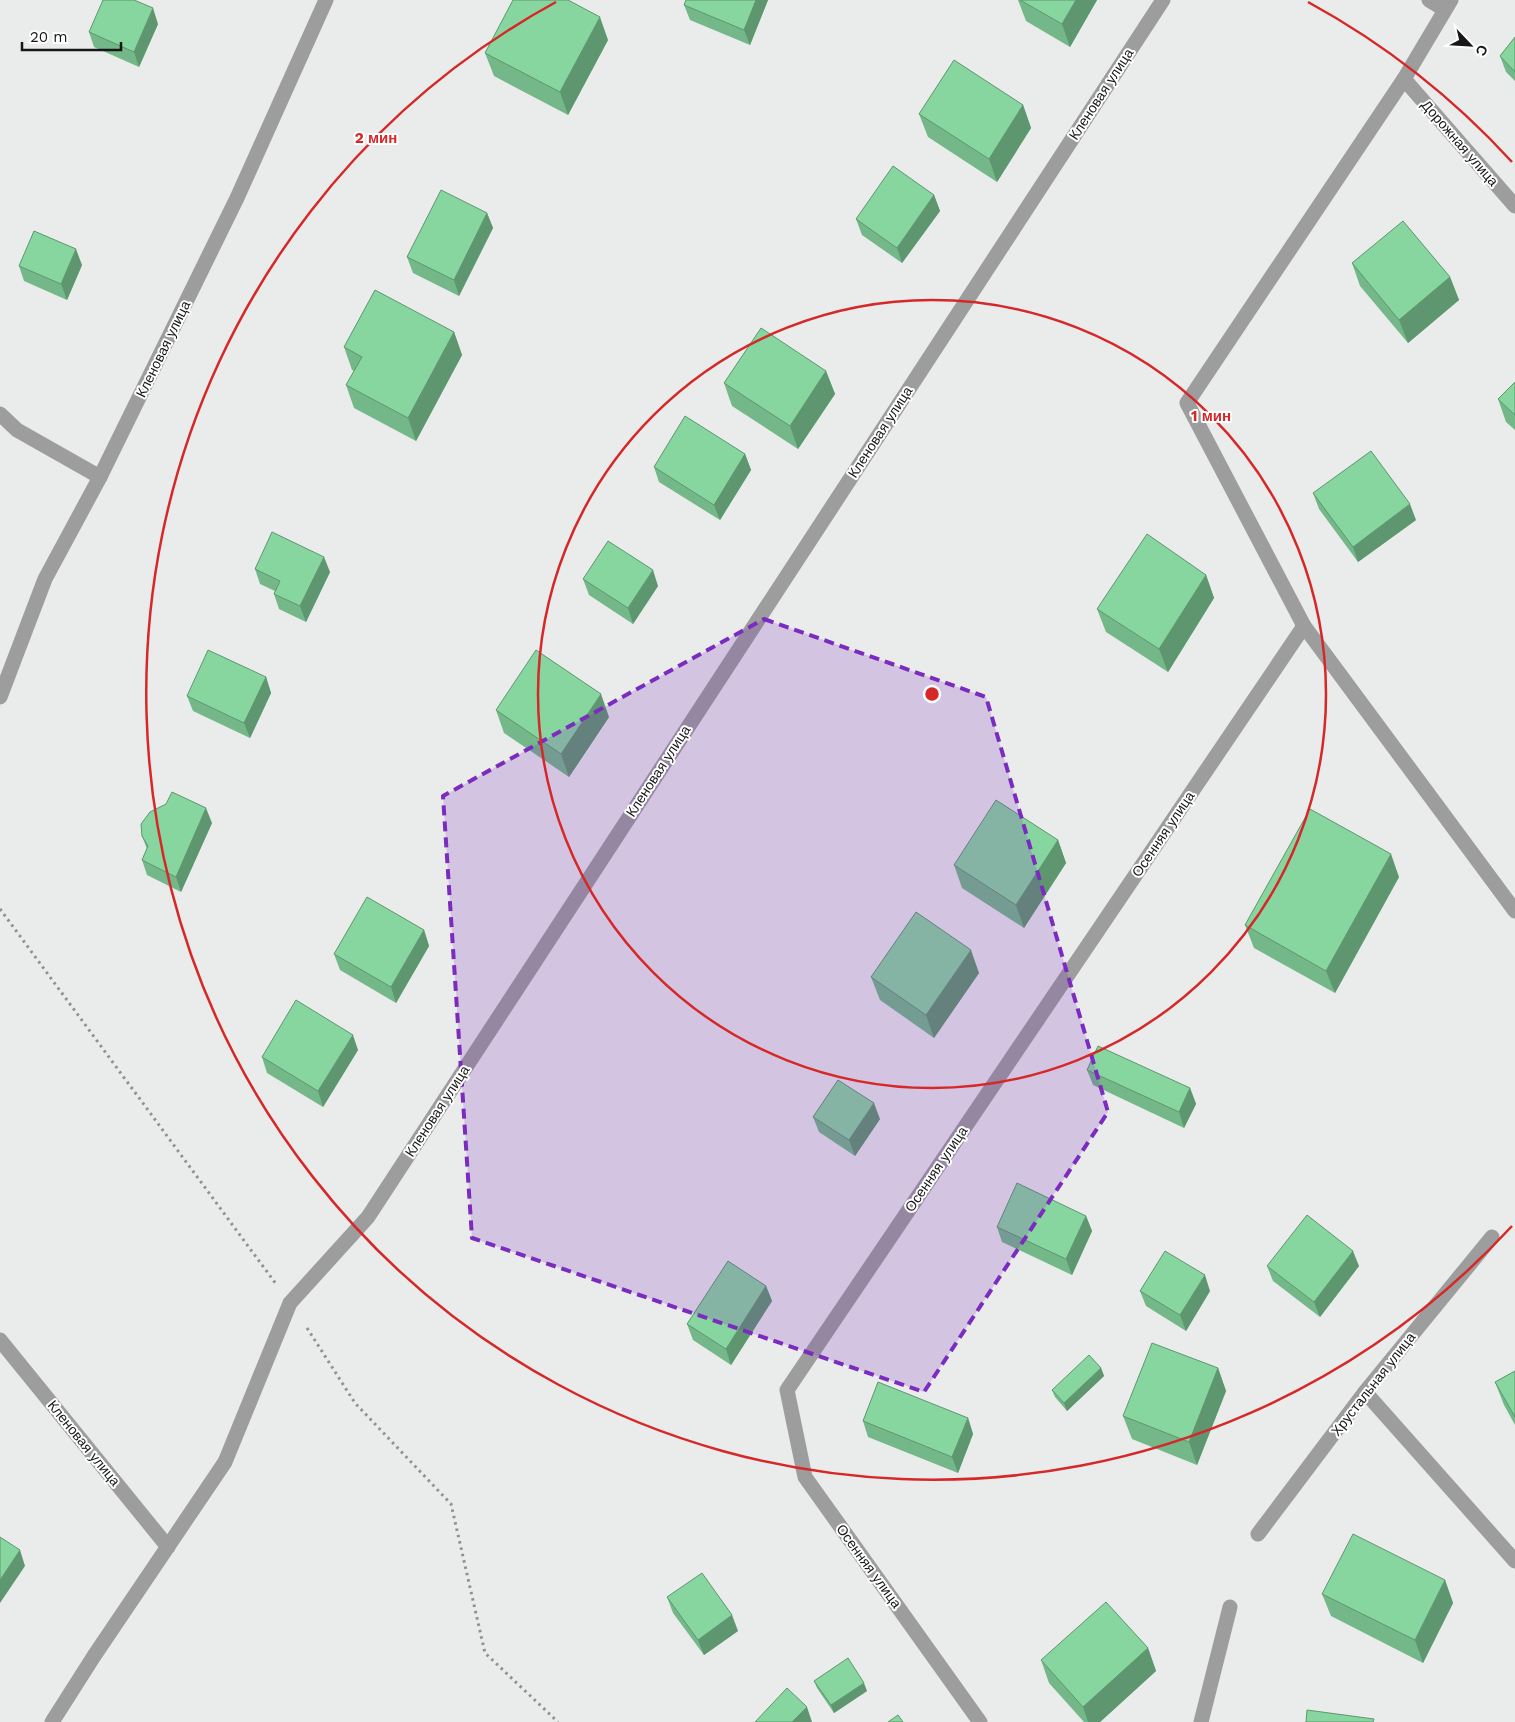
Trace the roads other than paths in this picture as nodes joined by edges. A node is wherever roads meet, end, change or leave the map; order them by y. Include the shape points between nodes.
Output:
1 (326, 0) edge
2 (1163, 0) edge
3 (1429, 0) edge
4 (1448, 5) edge
5 (1404, 79) junction
6 (1515, 206) edge
7 (0, 414) edge
8 (100, 477) junction
9 (1304, 626) junction
10 (0, 697) edge
11 (1515, 911) edge
12 (1492, 1237) dead end
13 (0, 1340) edge
14 (1365, 1392) junction
15 (1258, 1534) dead end
16 (168, 1547) junction
17 (1515, 1561) edge
18 (1230, 1607) dead end
19 (52, 1722) edge
20 (980, 1722) edge
21 (1201, 1722) edge

1 - 8 street, Кленовая улица via 237,198
2 - 16 street, Кленовая улица via 368,1217 290,1303 225,1462
3 - 4 street
4 - 5 street
5 - 6 street, Дорожная улица
5 - 9 street via 1187,403
7 - 8 street via 17,430
8 - 10 street, Кленовая улица via 45,579
9 - 11 street
9 - 20 street, Осенняя улица via 787,1390 805,1478
12 - 14 street, Хрустальная улица
13 - 16 street, Кленовая улица
14 - 15 street, Хрустальная улица
14 - 17 street
16 - 19 street, Кленовая улица
18 - 21 street

